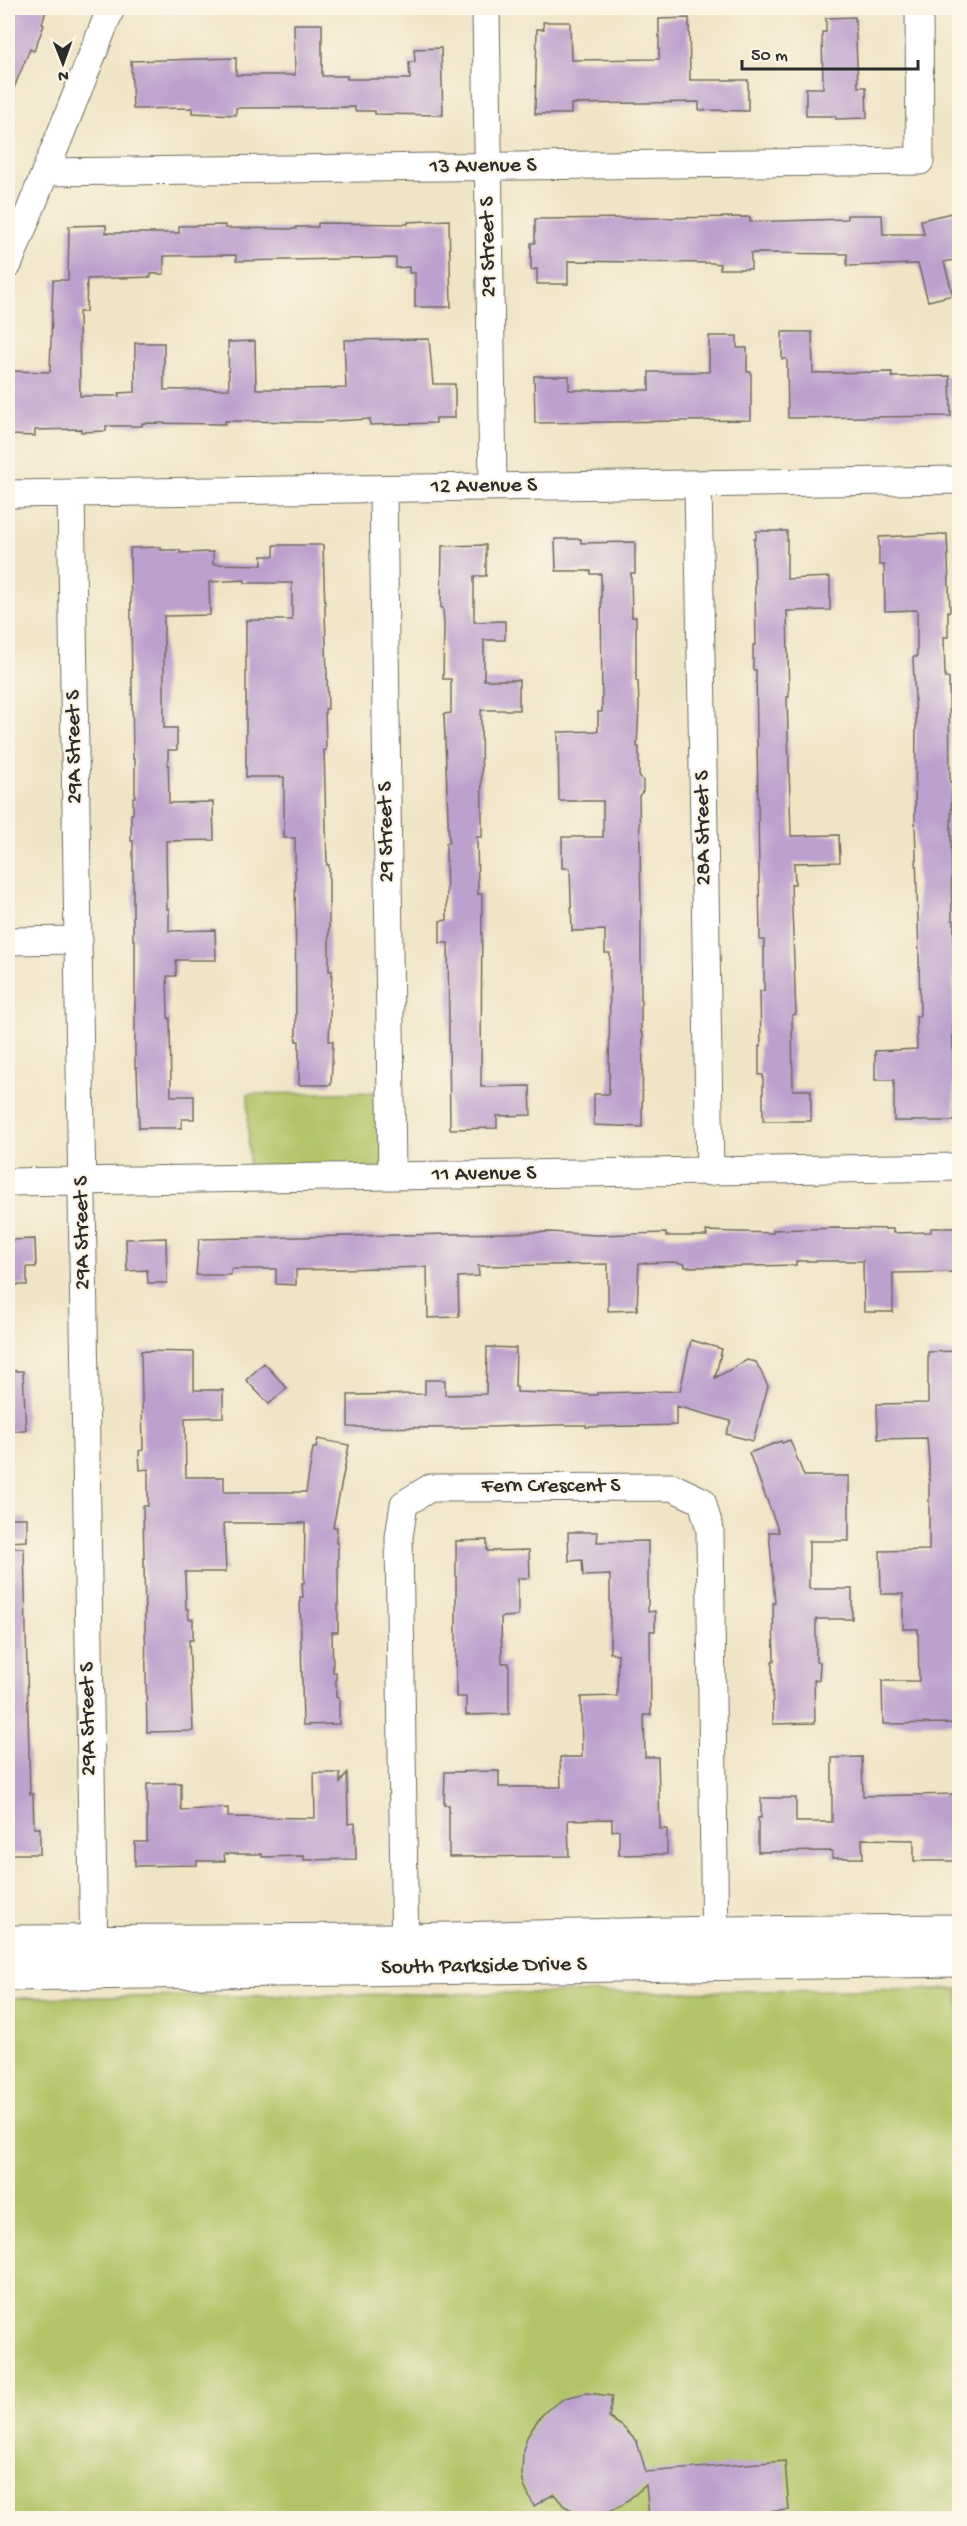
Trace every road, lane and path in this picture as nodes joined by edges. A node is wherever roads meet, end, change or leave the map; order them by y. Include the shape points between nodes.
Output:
1 (111, 8) edge
2 (486, 8) edge
3 (919, 8) edge
4 (487, 167) junction
5 (45, 172) junction
6 (8, 265) edge
7 (960, 480) edge
8 (698, 484) junction
9 (493, 487) junction
10 (383, 489) junction
11 (8, 494) edge
12 (71, 494) junction
13 (79, 940) junction
14 (8, 941) edge
15 (960, 1167) edge
16 (710, 1172) junction
17 (392, 1176) junction
18 (82, 1180) junction
19 (8, 1182) edge
20 (960, 1931) edge
21 (93, 1940) junction
22 (8, 1942) edge
23 (715, 1948) junction
24 (405, 1954) junction
25 (960, 1960) edge
26 (94, 1972) junction
27 (8, 1974) edge

1 - 5 street
2 - 4 street, 29 Street S
3 - 4 street, 13 Avenue S via 920,161
4 - 5 street, 13 Avenue S
4 - 9 street, 29 Street S
5 - 6 street
7 - 8 street, 12 Avenue S
8 - 9 street, 12 Avenue S
8 - 16 street, 28A Street S
9 - 10 street, 12 Avenue S
10 - 12 street, 12 Avenue S
10 - 17 street, 29 Street S
11 - 12 street, 12 Avenue S
12 - 13 street, 29A Street S
13 - 14 street
13 - 18 street, 29A Street S
15 - 16 street, 11 Avenue S
16 - 17 street, 11 Avenue S
17 - 18 street, 11 Avenue S
18 - 19 street, 11 Avenue S
18 - 21 street, 29A Street S
20 - 23 main road, South Parkside Drive S
21 - 22 main road, South Parkside Drive S
21 - 24 main road, South Parkside Drive S
21 - 26 street, 29A Street S
23 - 24 main road, South Parkside Drive S
23 - 24 street, Fern Crescent S via 710,1530 702,1501 672,1486 430,1488 404,1504 399,1537
23 - 25 main road, South Parkside Drive S
24 - 26 main road, South Parkside Drive S
26 - 27 main road, South Parkside Drive S

